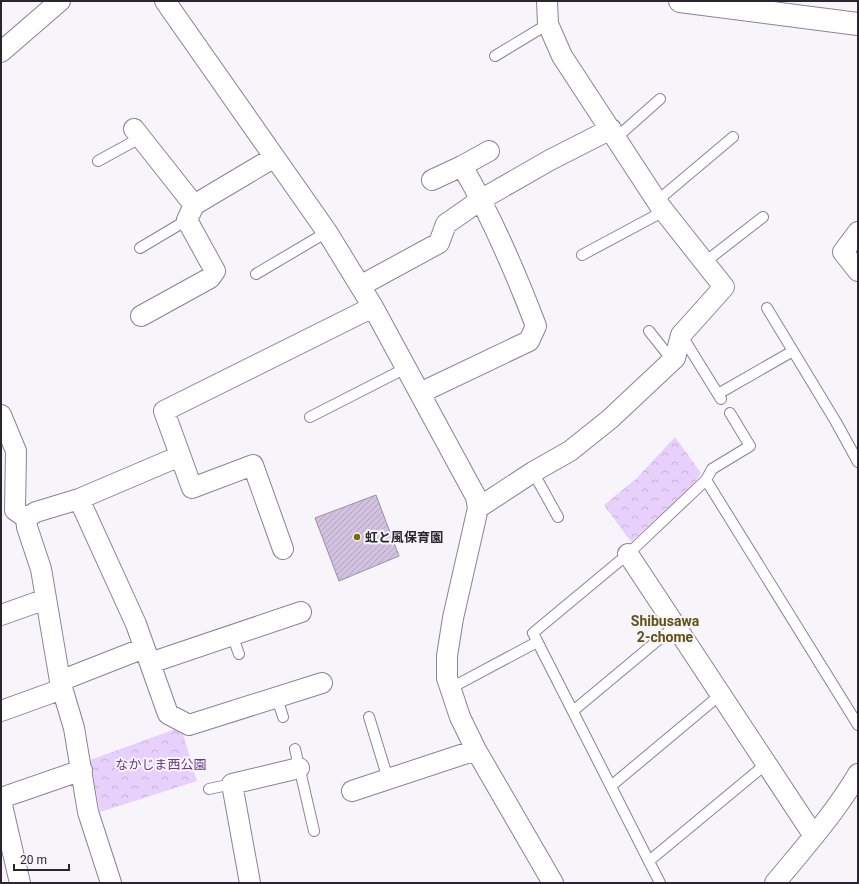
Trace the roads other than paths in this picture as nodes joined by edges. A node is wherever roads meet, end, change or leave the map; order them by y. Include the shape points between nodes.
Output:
1 (60, 1) edge
2 (165, 1) edge
3 (547, 1) edge
4 (692, 2) edge
5 (732, 5) edge
6 (548, 24) junction
7 (858, 24) edge
8 (1, 52) edge
9 (495, 56) dead end
10 (660, 99) dead end
11 (613, 133) junction
12 (137, 134) joint
13 (733, 136) dead end
14 (488, 152) dead end
15 (274, 158) junction
16 (98, 161) dead end
17 (462, 166) junction
18 (432, 180) dead end
19 (482, 199) junction
20 (660, 206) junction
21 (191, 213) junction
22 (763, 216) dead end
23 (327, 232) junction
24 (858, 232) edge
25 (140, 248) dead end
26 (582, 255) dead end
27 (705, 262) junction
28 (858, 271) edge
29 (256, 274) dead end
30 (360, 286) junction
31 (373, 307) junction
32 (767, 308) dead end
33 (141, 316) dead end
34 (649, 331) dead end
35 (681, 335) junction
36 (793, 351) junction
37 (672, 360) junction
38 (406, 368) junction
39 (420, 393) junction
40 (730, 413) dead end
41 (1, 415) edge
42 (310, 417) dead end
43 (180, 456) junction
44 (858, 462) edge
45 (533, 472) junction
46 (706, 480) junction
47 (79, 499) junction
48 (478, 508) junction
49 (26, 518) junction
50 (558, 518) dead end
51 (283, 549) dead end
52 (628, 554) junction
53 (46, 599) junction
54 (301, 612) dead end
55 (1, 615) edge
56 (675, 626) junction
57 (232, 635) junction
58 (537, 642) junction
59 (239, 654) dead end
60 (147, 656) junction
61 (322, 683) dead end
62 (61, 685) junction
63 (449, 689) junction
64 (720, 695) junction
65 (277, 698) junction
66 (1, 711) edge
67 (573, 711) junction
68 (283, 717) dead end
69 (369, 717) dead end
70 (858, 725) edge
71 (295, 749) dead end
72 (476, 750) junction
73 (766, 764) junction
74 (299, 768) junction
75 (82, 770) junction
76 (858, 774) edge
77 (388, 779) junction
78 (232, 784) junction
79 (611, 786) junction
80 (209, 789) dead end
81 (352, 791) dead end
82 (1, 800) edge
83 (314, 831) dead end
84 (814, 836) junction
85 (650, 861) junction
86 (20, 883) edge
87 (111, 883) edge
88 (250, 883) edge
89 (553, 883) edge
90 (660, 883) edge
91 (775, 883) edge

1 - 8 street
2 - 15 street
3 - 6 street
4 - 5 street
5 - 7 street
6 - 9 lane
6 - 11 street via 562,56
10 - 11 lane
11 - 19 street via 550,160
11 - 20 street via 628,160
12 - 16 lane
12 - 21 street
13 - 20 lane
14 - 17 street
15 - 21 street
15 - 23 street
17 - 18 street
17 - 19 street
19 - 30 street via 446,224 438,243
19 - 39 street via 514,268 536,326 529,341
20 - 26 lane
20 - 27 street
21 - 25 lane
21 - 33 street via 215,271 210,278
22 - 27 lane
23 - 29 lane
23 - 30 street
24 - 28 street via 843,252
27 - 35 street via 724,287
30 - 31 street
31 - 38 street
31 - 43 street via 164,411
32 - 36 lane
34 - 37 lane
35 - 36 lane via 719,397
35 - 37 street via 675,358
36 - 44 lane
37 - 45 street via 610,419 570,451
38 - 39 street
38 - 42 lane
39 - 48 street via 476,497
40 - 46 lane via 750,446 712,469
41 - 49 street via 16,451 15,510
43 - 47 street
43 - 51 street via 192,488 253,465
45 - 48 street
45 - 50 lane
46 - 52 lane
46 - 70 lane
47 - 49 street via 36,512
47 - 60 street via 136,624
48 - 63 street via 446,656
49 - 53 street via 41,568
52 - 56 street
52 - 58 lane via 533,633
53 - 55 street
53 - 62 street
54 - 57 street
56 - 64 street
56 - 67 lane
57 - 59 lane
57 - 60 street
58 - 63 lane
58 - 67 lane
60 - 62 street
60 - 65 street via 168,714 189,724
61 - 65 street
62 - 66 street
62 - 75 street via 74,728
63 - 72 street
64 - 73 street
64 - 79 lane
65 - 68 lane
67 - 79 lane
69 - 77 lane
71 - 74 lane
72 - 77 street
72 - 89 street
73 - 84 street
73 - 85 lane
74 - 78 street
74 - 83 lane
75 - 82 street
75 - 87 street via 88,812
76 - 84 street
77 - 81 street
78 - 80 lane
78 - 88 street
79 - 85 lane
82 - 86 street
84 - 91 street
85 - 90 lane

